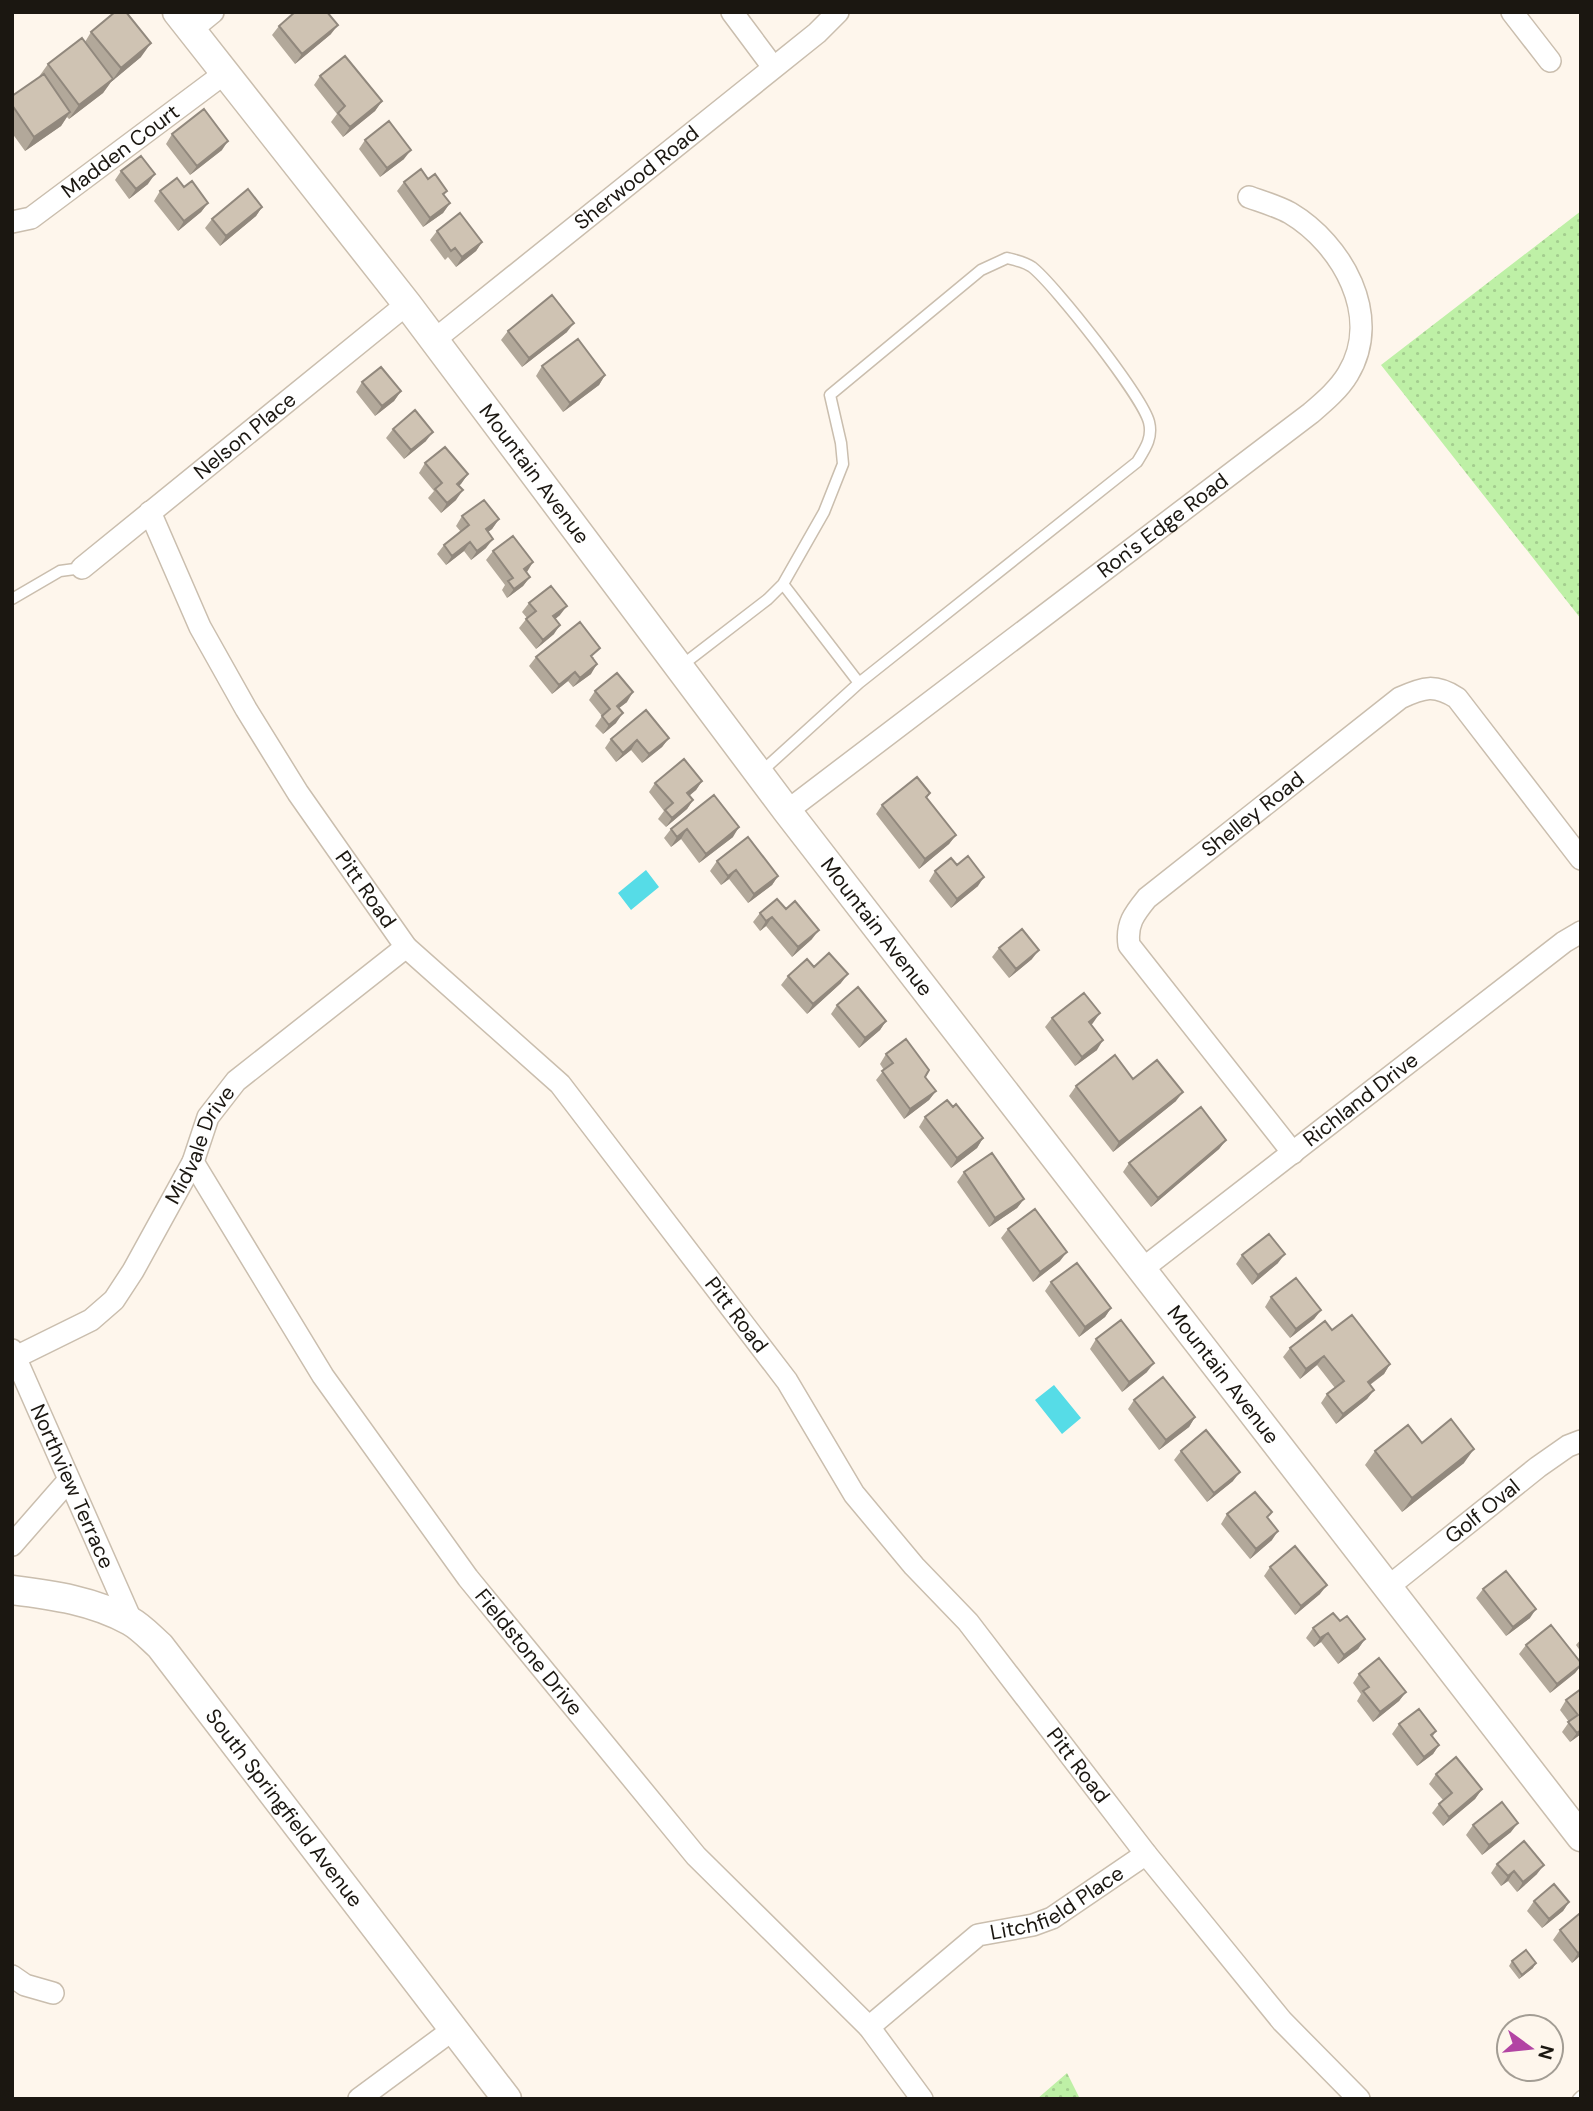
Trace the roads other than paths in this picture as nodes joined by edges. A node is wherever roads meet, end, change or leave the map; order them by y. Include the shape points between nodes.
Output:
1 (213, 12) edge
2 (732, 12) edge
3 (838, 12) edge
4 (1512, 12) edge
5 (184, 21) edge
6 (1550, 61) dead end
7 (774, 67) junction
8 (225, 73) junction
9 (1250, 197) dead end
10 (12, 222) edge
11 (407, 304) junction
12 (433, 341) junction
13 (150, 512) junction
14 (82, 568) joint
15 (783, 583) junction
16 (12, 598) edge
17 (678, 668) junction
18 (859, 683) junction
19 (759, 774) junction
20 (787, 811) junction
21 (1581, 859) edge
22 (1581, 932) edge
23 (406, 947) junction
24 (1293, 1153) junction
25 (193, 1162) junction
26 (1141, 1270) junction
27 (14, 1353) edge
28 (1581, 1441) edge
29 (68, 1481) junction
30 (12, 1545) edge
31 (1388, 1587) junction
32 (12, 1590) edge
33 (132, 1622) junction
34 (1581, 1836) edge
35 (1146, 1854) junction
36 (12, 1976) edge
37 (53, 1993) dead end
38 (869, 2027) junction
39 (455, 2028) junction
40 (359, 2099) edge
41 (507, 2099) edge
42 (922, 2099) edge
43 (1359, 2099) edge

1 - 5 street
2 - 7 street
3 - 7 street, Sherwood Road
4 - 6 street
5 - 8 street, Mountain Avenue
7 - 12 street, Sherwood Road
8 - 10 street, Madden Court via 31,218
8 - 11 street, Mountain Avenue
9 - 20 street, Ron's Edge Road via 1280,208 1306,225 1333,254 1359,299 1360,347 1334,393
11 - 12 street, Mountain Avenue
11 - 13 street, Nelson Place
12 - 17 street, Mountain Avenue
13 - 14 street, Nelson Place
13 - 23 street, Pitt Road via 200,626 246,709 298,793
14 - 16 lane via 60,571
15 - 17 lane
15 - 18 lane
15 - 18 lane via 824,512 843,464 830,395 982,270 1007,258 1030,265 1137,395 1149,423 1149,442 1137,462
17 - 19 street, Mountain Avenue
18 - 19 lane
19 - 20 street, Mountain Avenue
20 - 26 street, Mountain Avenue
21 - 24 street, Shelley Road via 1457,698 1442,689 1425,688 1400,698 1147,898 1131,917 1129,945
22 - 24 street, Richland Drive
23 - 25 street, Midvale Drive via 236,1081 208,1117
23 - 35 street, Pitt Road via 560,1084 787,1381 854,1494 968,1622
24 - 26 street, Richland Drive
25 - 27 street, Midvale Drive via 114,1300 92,1320
25 - 38 street, Fieldstone Drive via 323,1376 468,1578 696,1856
26 - 31 street, Mountain Avenue
27 - 29 street, Northview Terrace
28 - 31 street, Golf Oval via 1538,1467
29 - 30 street
29 - 33 street, Northview Terrace
31 - 34 street, Mountain Avenue
32 - 33 street, South Springfield Avenue via 82,1601
33 - 39 street, South Springfield Avenue via 183,1674
35 - 38 street, Litchfield Place via 1052,1918 978,1935
35 - 43 street, Pitt Road via 1282,2021
36 - 37 street via 24,1985
38 - 42 street, Fieldstone Drive
39 - 40 street
39 - 41 street, South Springfield Avenue

